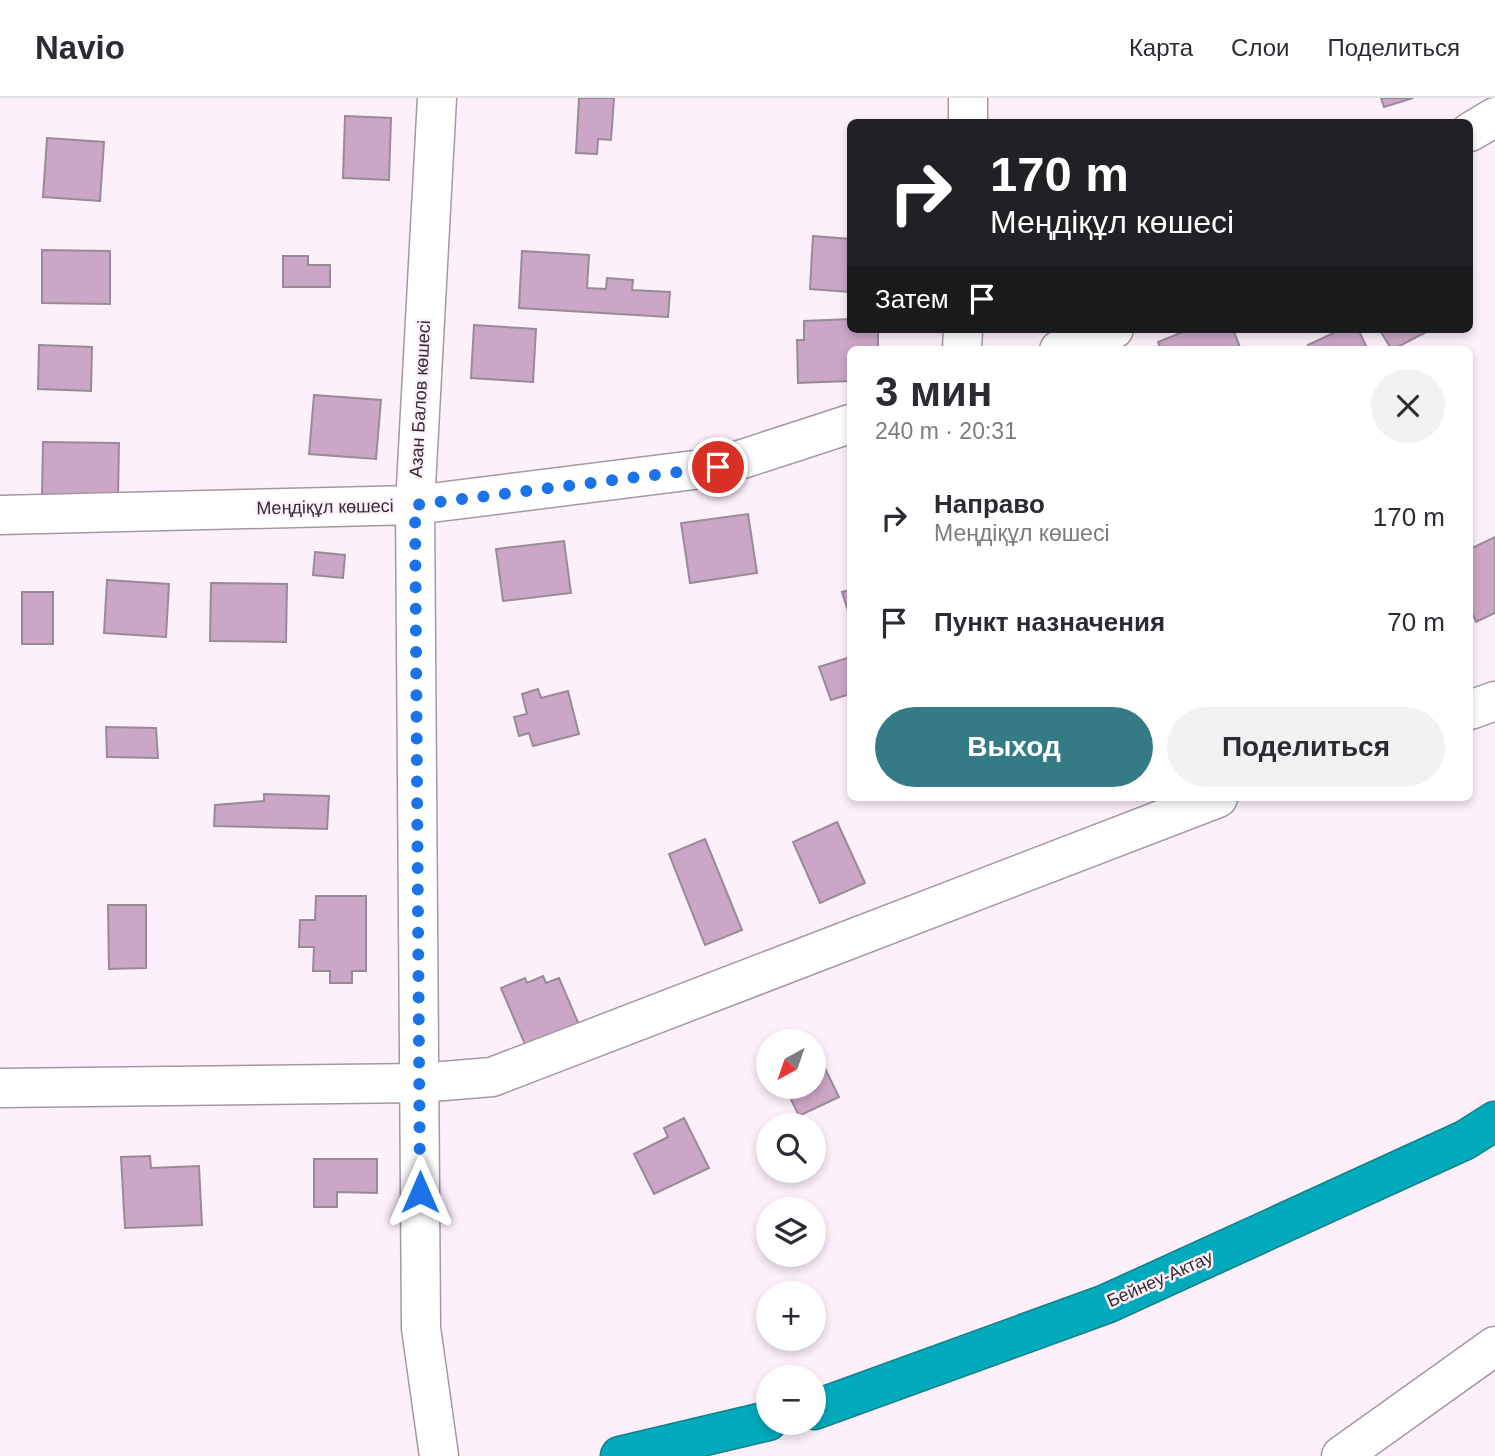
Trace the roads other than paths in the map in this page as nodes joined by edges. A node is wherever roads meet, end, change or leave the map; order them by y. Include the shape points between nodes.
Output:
1 (437, 98) edge
2 (968, 98) edge
3 (1495, 117) edge
4 (968, 119) edge
5 (1473, 130) edge
6 (1104, 333) edge
7 (1069, 346) edge
8 (847, 425) edge
9 (415, 505) junction
10 (0, 515) edge
11 (1495, 701) edge
12 (1473, 709) edge
13 (1209, 801) edge
14 (419, 1083) junction
15 (0, 1088) edge
16 (1495, 1121) edge
17 (1495, 1346) edge
18 (826, 1406) edge
19 (756, 1424) edge
20 (439, 1456) edge
21 (620, 1456) edge
22 (1341, 1456) edge

1 - 9 street, Азан Балов көшесі
2 - 4 street
3 - 5 street
6 - 7 street
8 - 9 street, Меңдіқұл көшесі via 718,467
9 - 10 street, Меңдіқұл көшесі
9 - 14 street, Азан Балов көшесі
11 - 12 street
13 - 14 street via 492,1077
14 - 15 street
14 - 20 street, Азан Балов көшесі via 421,1328
16 - 18 highway, Бейнеу-Актау via 1465,1140 1106,1304
17 - 22 street
19 - 21 highway

